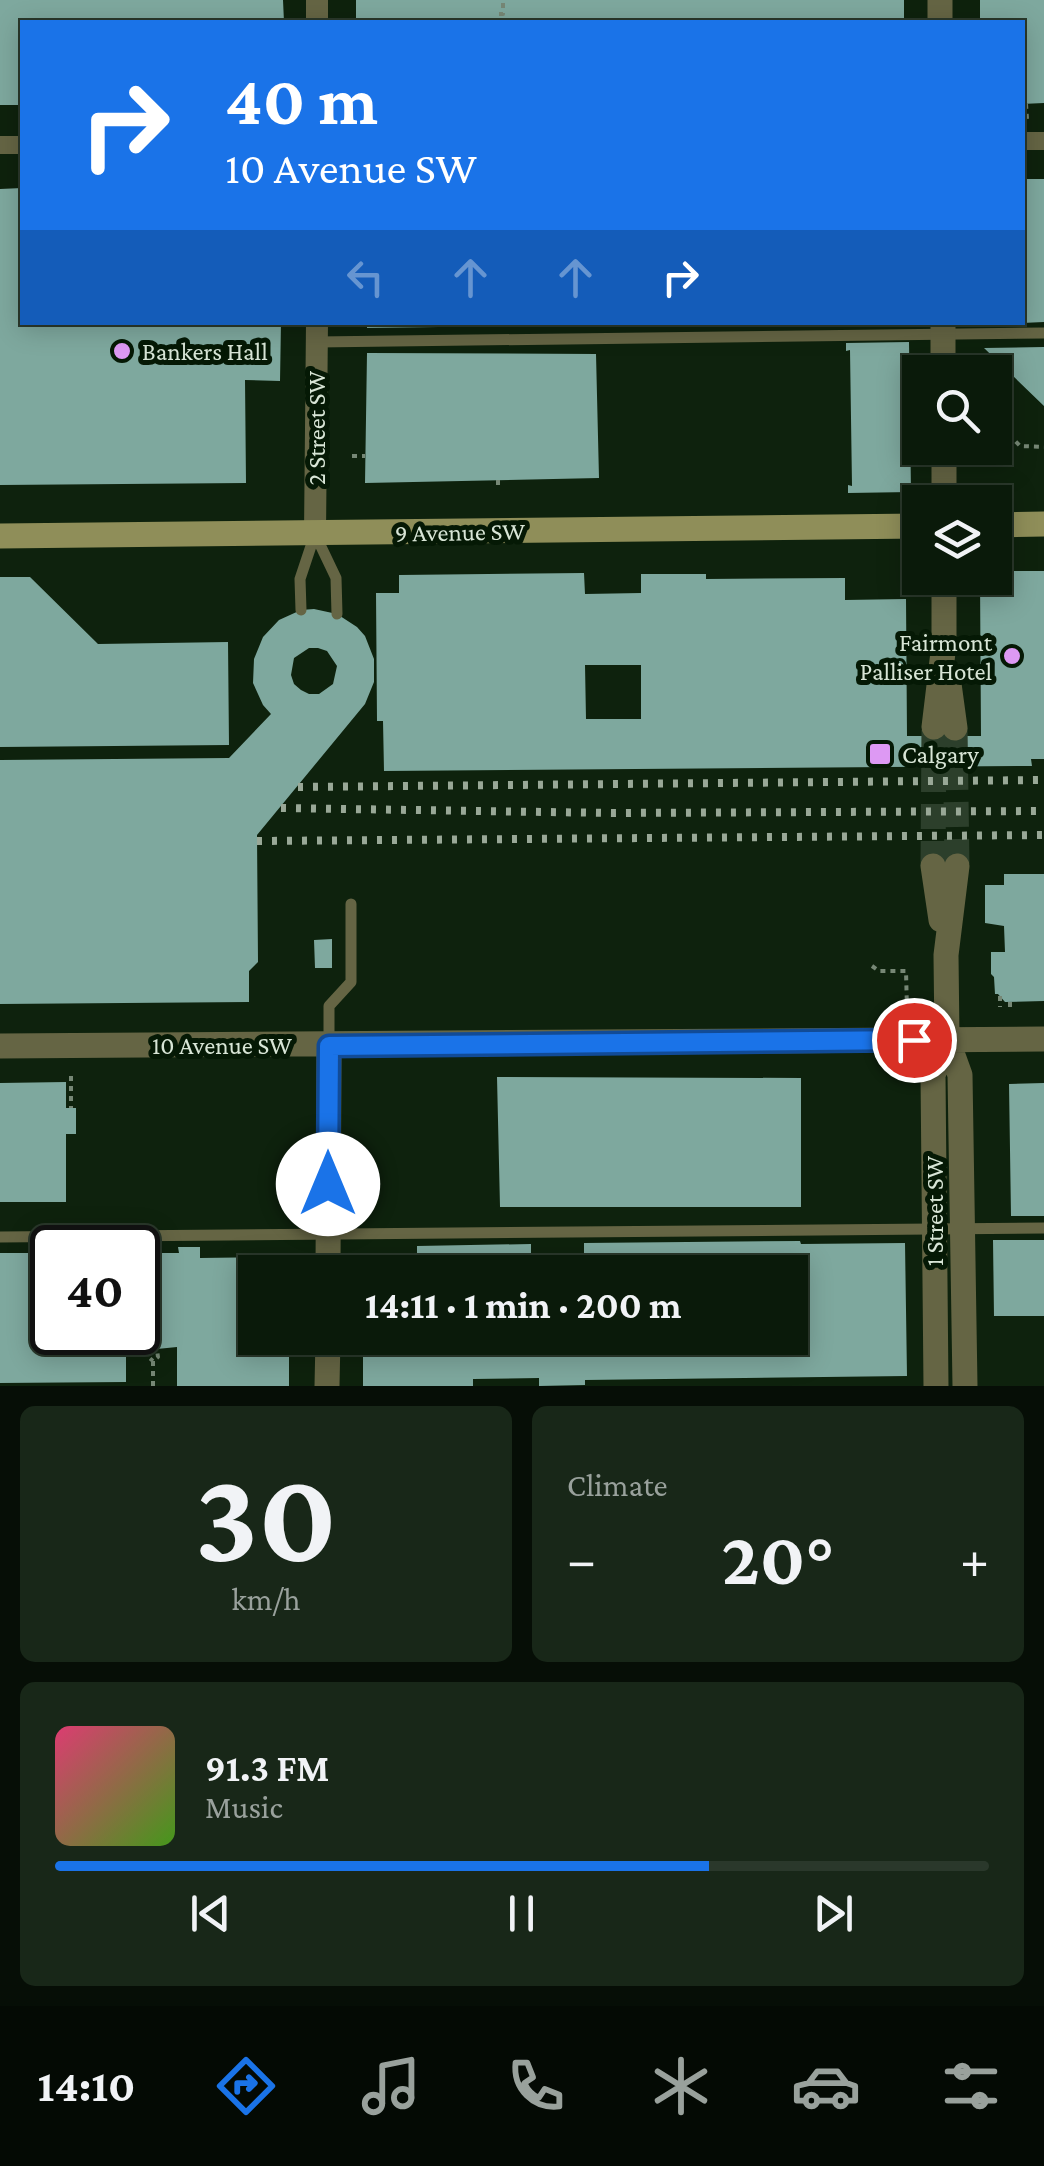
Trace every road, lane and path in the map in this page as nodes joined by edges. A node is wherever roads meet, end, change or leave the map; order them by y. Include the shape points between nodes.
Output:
1 (503, 0) edge
2 (499, 14) dead end
3 (943, 328) edge
4 (317, 332) edge
5 (1044, 332) edge
6 (944, 355) edge
7 (1012, 438) edge
8 (1044, 447) edge
9 (352, 456) dead end
10 (365, 456) dead end
11 (498, 480) dead end
12 (498, 487) dead end
13 (1044, 524) edge
14 (1012, 525) edge
15 (902, 526) edge
16 (315, 534) junction
17 (0, 536) edge
18 (944, 595) edge
19 (302, 610) dead end
20 (337, 614) dead end
21 (945, 728) tunnel mouth
22 (945, 866) tunnel mouth
23 (351, 904) dead end
24 (872, 966) dead end
25 (1000, 996) dead end
26 (1000, 1007) dead end
27 (907, 1010) dead end
28 (947, 1039) junction
29 (1044, 1039) edge
30 (0, 1046) edge
31 (329, 1046) junction
32 (71, 1076) dead end
33 (72, 1108) dead end
34 (1044, 1228) edge
35 (963, 1229) junction
36 (934, 1230) junction
37 (328, 1234) junction
38 (0, 1237) edge
39 (328, 1255) edge
40 (147, 1355) edge
41 (158, 1355) edge
42 (328, 1355) edge
43 (153, 1361) junction
44 (153, 1386) edge
45 (328, 1386) edge
46 (936, 1386) edge
47 (966, 1386) edge

1 - 2 path
3 - 4 lane
3 - 5 lane
3 - 6 street
4 - 16 street, 2 Street SW
7 - 8 path via 1020,446
9 - 10 path
11 - 12 path
13 - 14 main road
15 - 16 main road, 9 Avenue SW
16 - 17 main road, 9 Avenue SW
16 - 19 lane via 300,579
16 - 20 lane via 336,578
18 - 21 street
22 - 28 street, 1 Street SW
23 - 31 lane via 351,982 329,1006
24 - 27 path via 906,970
25 - 26 path
28 - 29 street, 10 Avenue SW
28 - 31 street, 10 Avenue SW
28 - 35 street, 1 Street SW via 960,1075
28 - 36 street, 1 Street SW via 933,1075
30 - 31 street, 10 Avenue SW
31 - 37 street
32 - 33 path
34 - 35 lane
35 - 36 lane
35 - 47 street, 1 Street SW
36 - 37 lane
36 - 46 street, 1 Street SW
37 - 38 lane
37 - 39 street
40 - 43 path
41 - 43 path
42 - 45 street
43 - 44 path

